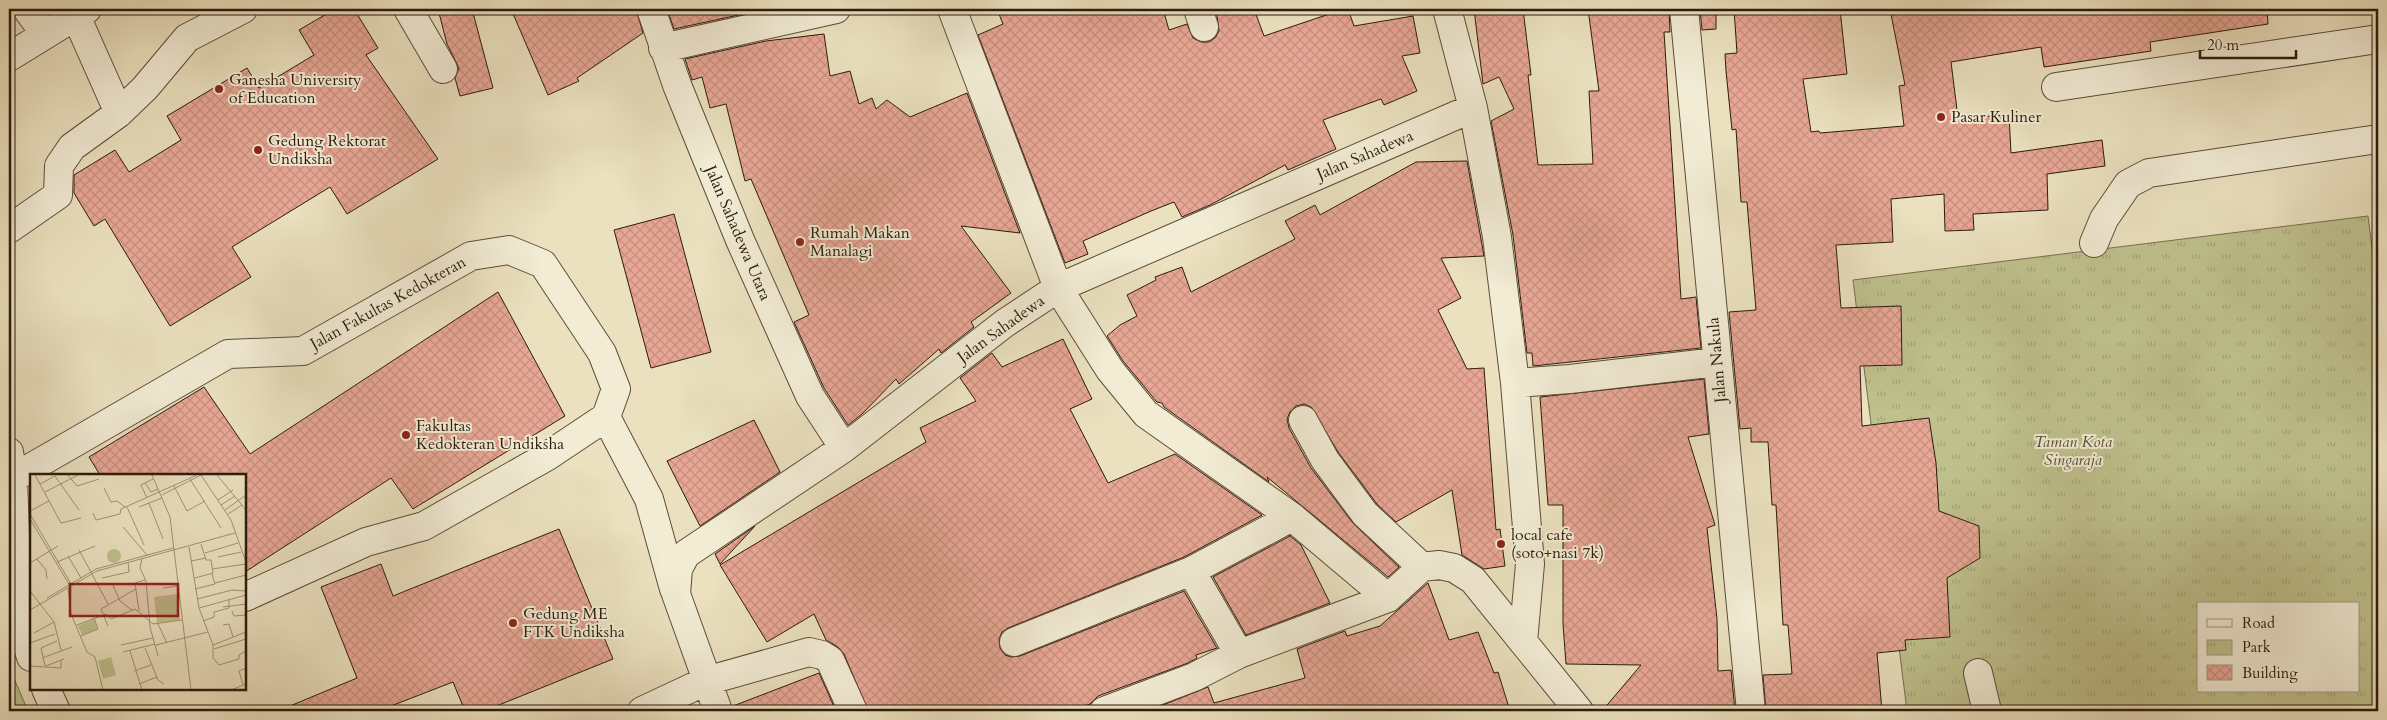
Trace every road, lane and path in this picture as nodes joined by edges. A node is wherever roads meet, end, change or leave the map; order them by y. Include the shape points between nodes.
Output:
1 (27, 9) edge
2 (243, 9) edge
3 (408, 9) edge
4 (651, 9) edge
5 (836, 9) edge
6 (952, 9) edge
7 (1684, 9) edge
8 (1446, 10) edge
9 (82, 12) edge
10 (45, 34) junction
11 (2378, 39) edge
12 (663, 48) junction
13 (9, 57) edge
14 (442, 69) dead end
15 (2056, 87) dead end
16 (1473, 108) junction
17 (119, 113) junction
18 (2378, 139) edge
19 (9, 229) edge
20 (2094, 243) dead end
21 (1058, 288) junction
22 (1717, 362) junction
23 (1515, 383) junction
24 (606, 417) junction
25 (1303, 420) dead end
26 (844, 448) junction
27 (9, 452) edge
28 (13, 478) junction
29 (1292, 518) junction
30 (1422, 567) junction
31 (1191, 571) junction
32 (24, 585) edge
33 (676, 594) junction
34 (246, 597) edge
35 (1388, 598) junction
36 (1014, 642) dead end
37 (1523, 642) junction
38 (30, 654) edge
39 (1239, 654) junction
40 (1978, 674) dead end
41 (706, 681) junction
42 (46, 690) edge
43 (56, 711) edge
44 (642, 711) edge
45 (718, 711) edge
46 (853, 711) edge
47 (1104, 711) edge
48 (1579, 711) edge
49 (1751, 711) edge
50 (1987, 711) edge

1 - 10 street
2 - 17 street via 187,38
3 - 14 street
4 - 12 street, Jalan Sahadewa Utara
5 - 12 street
6 - 21 street
7 - 22 street, Jalan Nakula
8 - 16 street
9 - 10 street
9 - 17 street
10 - 13 street
11 - 15 street
12 - 26 street, Jalan Sahadewa Utara via 740,240 810,396
16 - 21 street, Jalan Sahadewa
16 - 23 street via 1497,237
17 - 19 street via 72,147 59,166 58,195
18 - 20 street via 2149,173 2128,184 2104,219
21 - 26 street, Jalan Sahadewa via 1005,323
21 - 29 street via 1110,370 1146,414
22 - 23 street
22 - 49 street, Jalan Nakula
23 - 37 street via 1530,564
24 - 28 street, Jalan Fakultas Kedokteran via 616,388 602,353 544,264 509,250 471,256 303,351 228,354
24 - 33 street via 649,499
24 - 34 street via 546,457 424,526 366,542
25 - 30 street via 1326,460 1365,514
26 - 33 street, Jalan Sahadewa via 686,554 678,570
27 - 28 street
28 - 32 street
29 - 31 street
29 - 35 street
30 - 35 street
30 - 37 street via 1439,565 1454,568 1473,580
31 - 36 street
31 - 39 street
32 - 38 street via 18,616
33 - 41 street, Jalan Sahadewa
35 - 39 street
37 - 48 street
39 - 47 street via 1194,677
40 - 50 street
41 - 44 street
41 - 45 street, Jalan Sahadewa
41 - 46 street via 810,652 830,660
42 - 43 street

